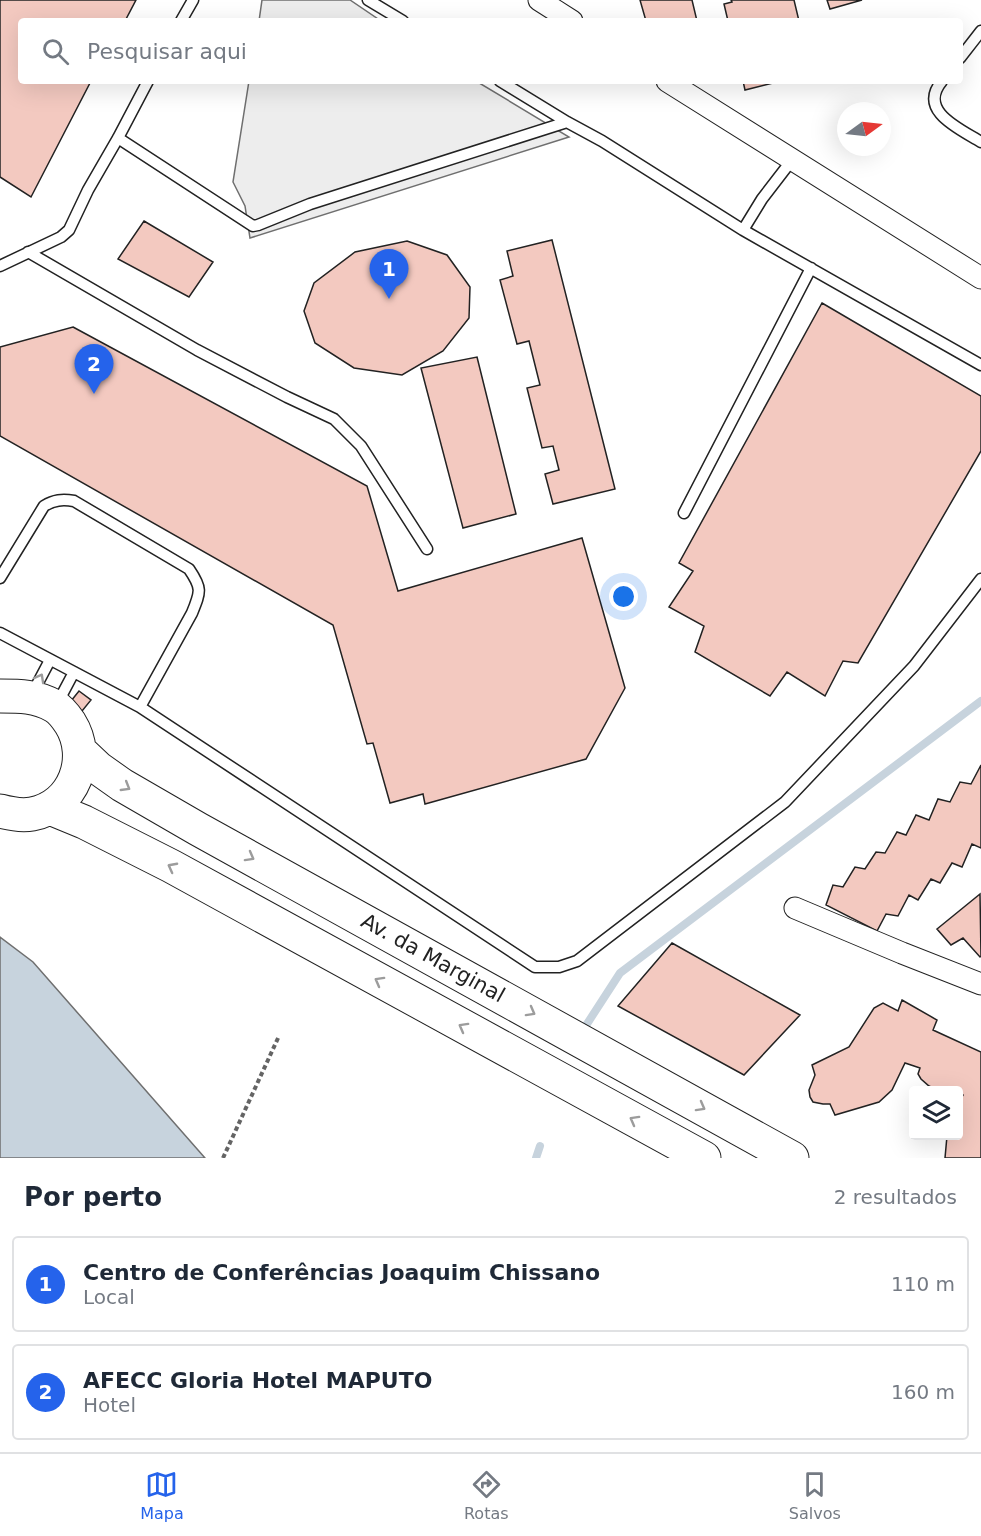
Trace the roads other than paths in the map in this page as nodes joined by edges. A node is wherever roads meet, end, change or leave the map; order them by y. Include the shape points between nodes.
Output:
1 (193, 0) edge
2 (368, 0) edge
3 (539, 0) edge
4 (183, 18) edge
5 (398, 18) edge
6 (568, 18) edge
7 (981, 31) edge
8 (963, 54) edge
9 (146, 84) edge
10 (505, 84) edge
11 (672, 84) edge
12 (939, 84) edge
13 (567, 122) junction
14 (118, 138) junction
15 (981, 142) edge
16 (792, 160) junction
17 (744, 230) junction
18 (28, 252) junction
19 (0, 266) edge
20 (811, 268) junction
21 (981, 278) edge
22 (981, 365) edge
23 (684, 513) dead end
24 (427, 549) dead end
25 (0, 578) edge
26 (981, 579) edge
27 (0, 633) edge
28 (50, 660) junction
29 (74, 672) junction
30 (20, 699) edge
31 (140, 707) junction
32 (80, 751) junction
33 (50, 807) junction
34 (0, 811) edge
35 (795, 908) dead end
36 (981, 984) edge
37 (704, 1158) edge
38 (792, 1158) edge

1 - 4 lane
2 - 5 lane
3 - 6 street
7 - 8 lane
9 - 14 lane
10 - 13 lane
11 - 16 street
12 - 15 lane via 935,102 938,112
13 - 14 lane via 253,226
13 - 17 lane
14 - 18 lane via 69,230
16 - 17 lane
16 - 21 street
17 - 20 lane
18 - 19 lane
18 - 24 lane via 206,355 334,418 361,446
20 - 22 lane
20 - 23 lane
25 - 31 lane via 44,506 64,500 74,501 189,569 198,582 199,597
26 - 31 lane via 914,666 785,802 577,962 559,968 535,967
27 - 28 lane
28 - 29 lane
30 -> 28 lane
29 - 30 lane
29 - 31 lane
30 - 32 main road, Av. da Marginal via 66,717 76,733
32 - 33 main road via 73,784
32 -> 38 main road, Av. da Marginal via 122,784 198,829
33 - 34 main road via 33,814
37 -> 33 main road via 171,866
35 - 36 street

